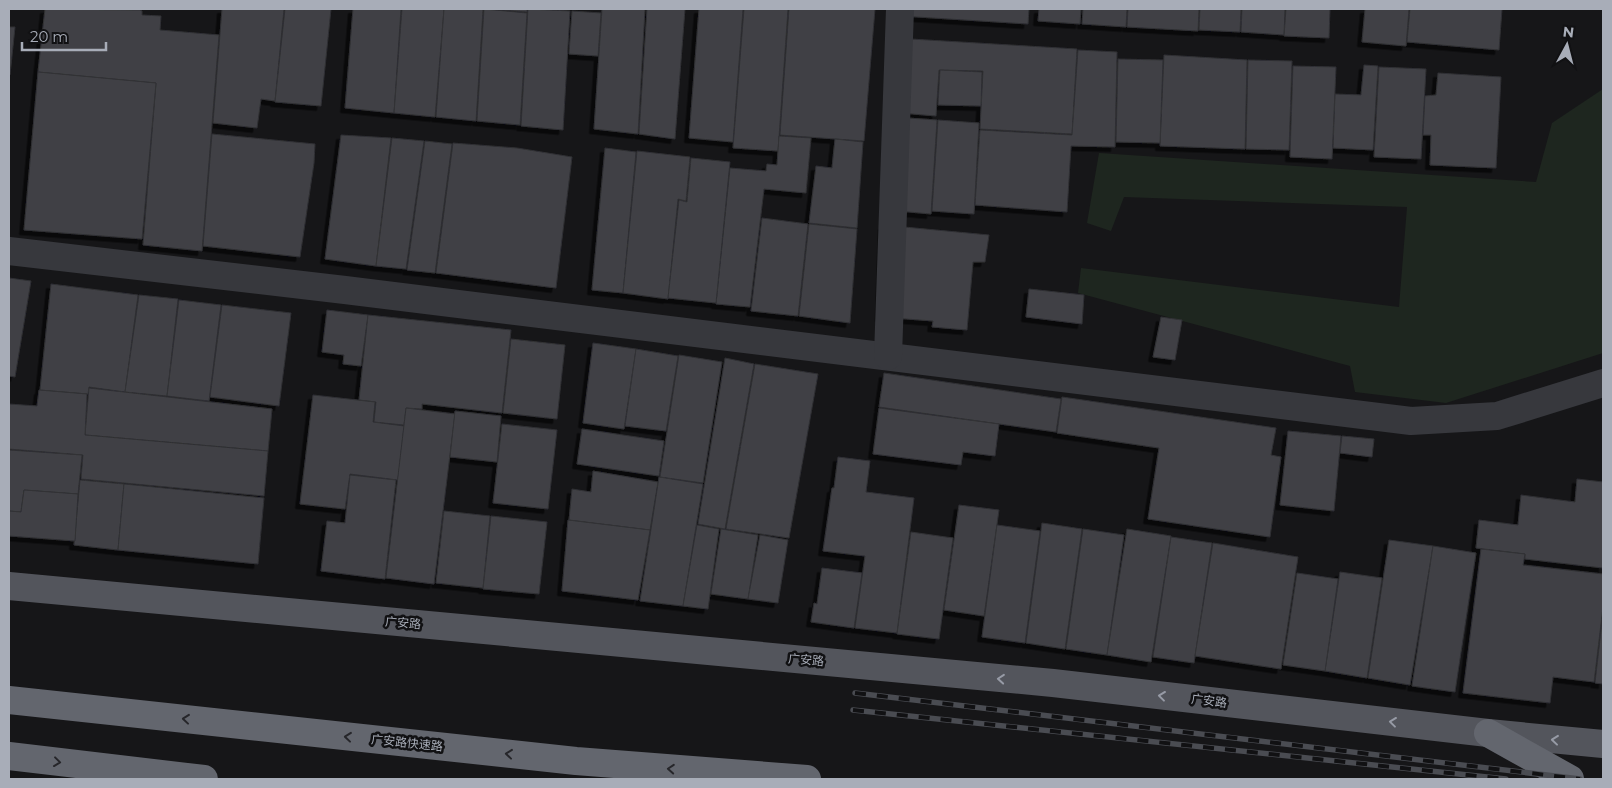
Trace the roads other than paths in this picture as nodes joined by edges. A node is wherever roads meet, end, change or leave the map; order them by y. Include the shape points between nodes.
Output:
1 (900, 9) edge
2 (9, 251) edge
3 (888, 356) junction
4 (1603, 383) edge
5 (9, 586) edge
6 (9, 700) edge
7 (1488, 733) junction
8 (1603, 744) edge
9 (9, 756) edge
10 (204, 779) edge
11 (807, 779) edge
12 (1570, 779) edge

1 - 3 street
2 - 3 street
3 - 4 street via 1411,421 1497,416
7 -> 5 main road, 广安路 via 1053,683
11 -> 6 highway, 广安路快速路 via 576,761
8 -> 7 main road, 广安路
7 - 12 highway
9 -> 10 highway

